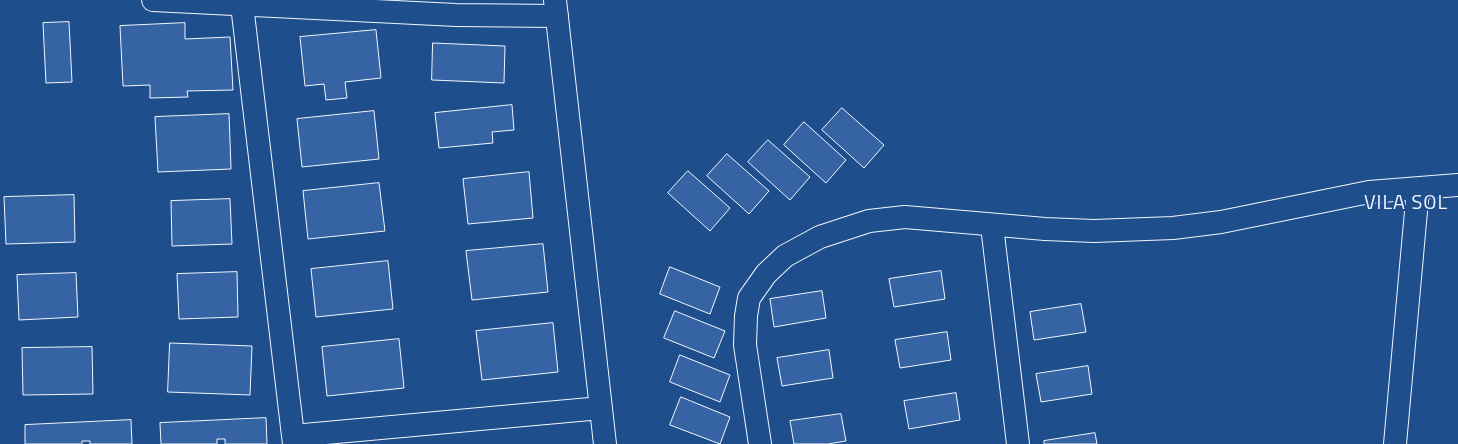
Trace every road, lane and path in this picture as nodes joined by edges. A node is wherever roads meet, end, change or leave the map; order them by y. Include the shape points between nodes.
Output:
1 (153, 0) edge
2 (242, 5) junction
3 (556, 8) edge
4 (1458, 185) edge
5 (1418, 189) junction
6 (992, 226) junction
7 (600, 408) junction
8 (294, 440) edge
9 (605, 444) edge
10 (760, 444) edge
11 (1018, 444) edge
12 (1395, 444) edge

1 - 2 street
2 - 3 street
2 - 8 street
3 - 7 street
4 - 5 street
5 - 6 street via 1369,192 1222,222 1173,228 1094,231
5 - 12 street
6 - 10 street via 905,217 870,221 820,237 785,256 766,274 749,298 746,316 746,345
6 - 11 street
7 - 8 street
7 - 9 street

